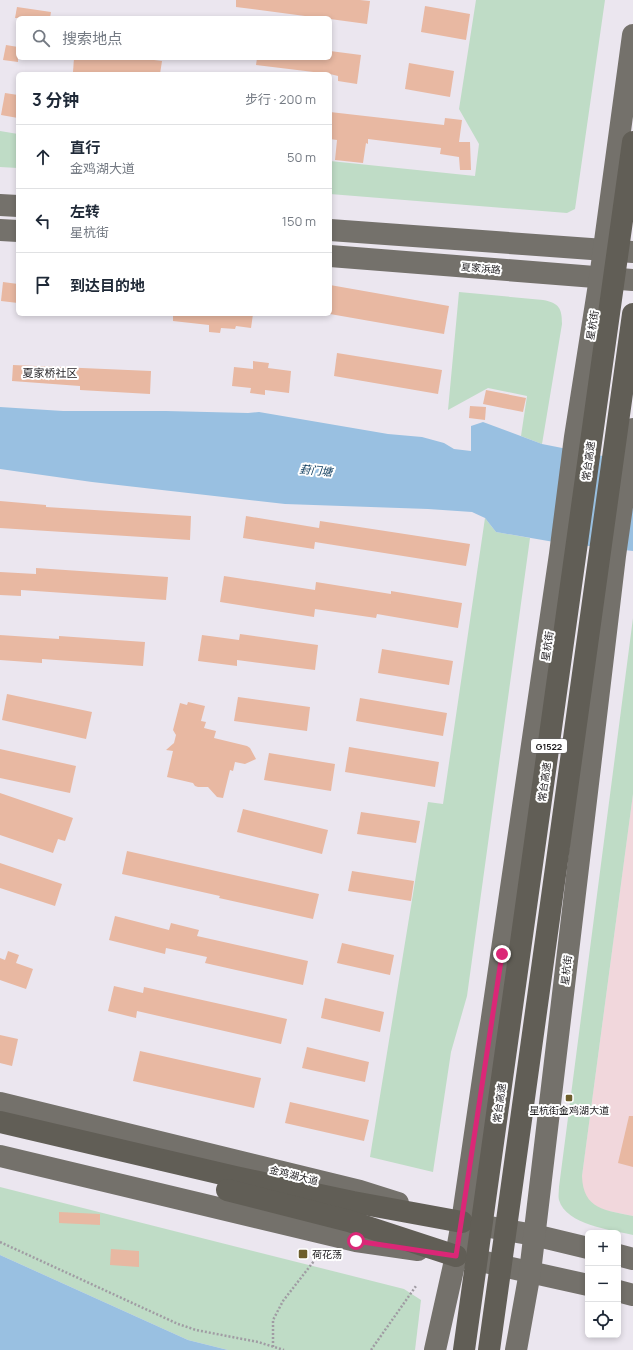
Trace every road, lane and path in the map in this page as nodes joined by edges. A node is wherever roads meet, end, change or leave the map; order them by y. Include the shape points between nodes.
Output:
1 (633, 35) edge
2 (633, 142) edge
3 (0, 205) edge
4 (16, 206) edge
5 (0, 230) edge
6 (332, 230) edge
7 (16, 231) edge
8 (603, 250) junction
9 (633, 252) edge
10 (332, 256) edge
11 (600, 278) junction
12 (633, 280) edge
13 (633, 314) edge
14 (633, 430) edge
15 (0, 1103) edge
16 (0, 1122) edge
17 (0, 1136) edge
18 (0, 1156) edge
19 (233, 1184) junction
20 (462, 1222) junction
21 (534, 1235) junction
22 (0, 1242) edge
23 (585, 1247) edge
24 (456, 1256) junction
25 (621, 1256) edge
26 (633, 1259) edge
27 (314, 1261) dead end
28 (530, 1272) junction
29 (585, 1284) edge
30 (416, 1286) dead end
31 (621, 1293) edge
32 (633, 1295) edge
33 (273, 1347) junction
34 (284, 1350) edge
35 (370, 1350) edge
36 (435, 1350) edge
37 (464, 1350) edge
38 (489, 1350) edge
39 (516, 1350) edge

1 - 8 main road, 星杭街
2 - 37 highway, 常台高速 / G1522, bridge
3 - 4 main road
5 - 7 main road
6 - 8 main road
8 - 9 main road
8 - 11 main road, 星杭街
10 - 11 main road, 夏家浜路
11 - 12 main road, 夏家浜路
11 - 20 main road, 星杭街
13 - 38 highway, G1522, bridge
14 - 21 main road, 星杭街 via 615,556
15 - 20 main road, 金鸡湖大道 via 360,1191
16 - 19 highway
17 - 19 highway
18 - 24 main road via 356,1241
19 - 20 highway
19 - 24 highway
20 - 21 main road, 金鸡湖大道
20 - 24 main road, 星杭街
21 - 23 main road, 金鸡湖大道
21 - 28 main road, 星杭街
22 - 33 path via 178,1324
24 - 28 main road
24 - 36 main road, 星杭街
25 - 26 main road
27 - 33 path via 283,1300 273,1320
28 - 29 main road
28 - 39 main road, 星杭街
30 - 35 path
31 - 32 main road
33 - 34 path

